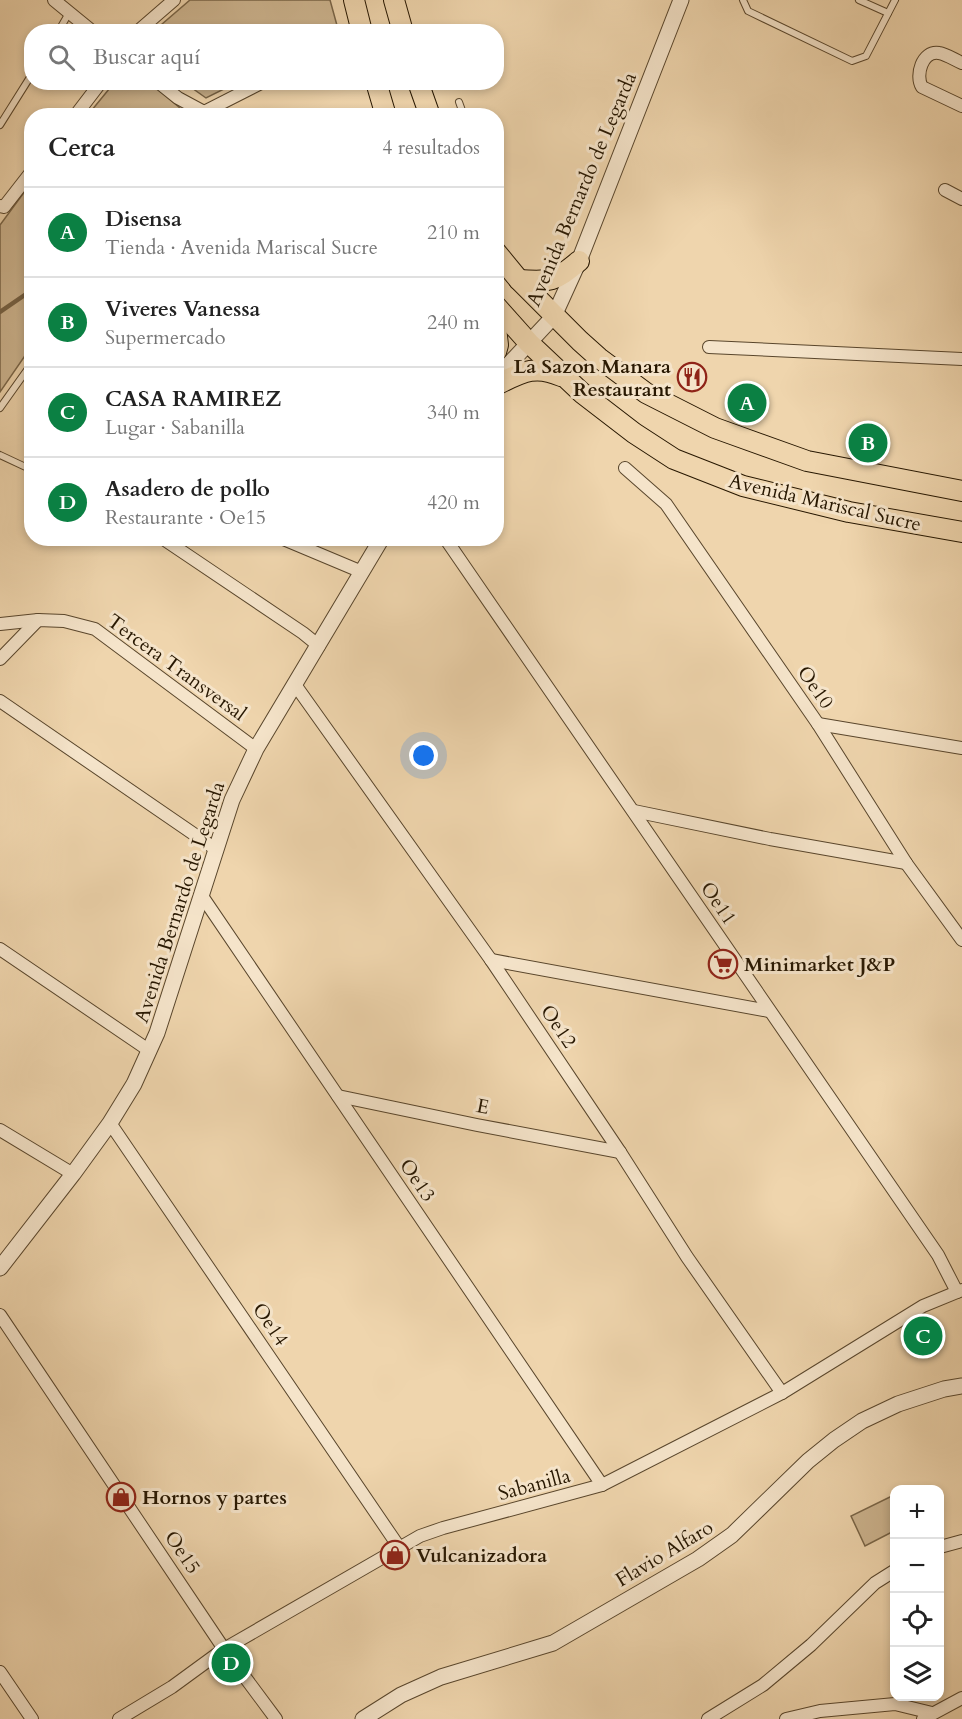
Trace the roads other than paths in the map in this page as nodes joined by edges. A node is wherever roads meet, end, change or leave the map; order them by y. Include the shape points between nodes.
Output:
1 (54, 0) edge
2 (174, 0) edge
3 (354, 0) edge
4 (394, 0) edge
5 (681, 0) edge
6 (743, 0) edge
7 (859, 0) edge
8 (895, 0) edge
9 (69, 13) junction
10 (888, 13) junction
11 (63, 24) edge
12 (83, 24) edge
13 (146, 24) edge
14 (360, 24) edge
15 (401, 24) edge
16 (962, 63) edge
17 (24, 87) edge
18 (95, 90) edge
19 (168, 90) edge
20 (248, 90) edge
21 (378, 90) edge
22 (421, 90) edge
23 (459, 102) dead end
24 (962, 106) edge
25 (81, 108) edge
26 (194, 108) edge
27 (215, 108) edge
28 (384, 108) edge
29 (427, 108) edge
30 (461, 108) edge
31 (0, 125) edge
32 (24, 181) edge
33 (945, 190) dead end
34 (962, 199) edge
35 (1, 208) edge
36 (579, 261) junction
37 (504, 262) edge
38 (519, 280) junction
39 (504, 315) edge
40 (554, 316) junction
41 (529, 343) junction
42 (709, 347) dead end
43 (962, 359) edge
44 (504, 370) edge
45 (24, 374) edge
46 (568, 380) junction
47 (504, 381) edge
48 (0, 408) edge
49 (0, 456) edge
50 (24, 466) edge
51 (625, 468) dead end
52 (962, 491) edge
53 (962, 532) edge
54 (174, 546) edge
55 (299, 546) edge
56 (377, 546) edge
57 (451, 546) edge
58 (362, 572) junction
59 (38, 620) junction
60 (0, 624) edge
61 (319, 646) junction
62 (0, 659) edge
63 (296, 686) junction
64 (0, 701) edge
65 (818, 724) junction
66 (962, 747) edge
67 (256, 749) junction
68 (634, 811) junction
69 (217, 850) junction
70 (906, 863) junction
71 (202, 896) junction
72 (962, 940) edge
73 (0, 949) edge
74 (491, 960) junction
75 (769, 1011) junction
76 (150, 1051) junction
77 (338, 1096) junction
78 (110, 1123) junction
79 (0, 1130) edge
80 (621, 1152) junction
81 (73, 1174) junction
82 (0, 1268) edge
83 (959, 1291) edge
84 (0, 1315) edge
85 (962, 1386) edge
86 (782, 1393) junction
87 (602, 1485) junction
88 (962, 1541) edge
89 (944, 1546) edge
90 (399, 1547) junction
91 (890, 1574) edge
92 (224, 1649) junction
93 (0, 1672) edge
94 (962, 1698) edge
95 (928, 1716) edge
96 (32, 1719) edge
97 (119, 1719) edge
98 (276, 1719) edge
99 (363, 1719) edge
100 (708, 1719) edge
101 (786, 1719) edge

1 - 9 street
2 - 13 street
3 - 14 main road
4 - 15 main road
5 - 36 street, Avenida Bernardo de Legarda
6 - 10 lane via 748,10 852,61 866,56
7 - 10 lane
8 - 10 lane
9 - 11 lane
9 - 12 street
16 - 24 street via 933,53 918,71 922,87
17 - 31 lane
18 - 25 street
19 - 26 street
20 - 27 street
21 - 28 main road
22 - 29 main road
23 - 30 lane
32 - 35 street
33 - 34 street
36 - 38 main road via 554,280
36 - 40 street, Avenida Bernardo de Legarda
37 - 38 main road, Avenida Mariscal Sucre
38 - 40 main road, Avenida Mariscal Sucre
39 - 41 main road, Avenida Mariscal Sucre
40 - 41 street, Avenida Bernardo de Legarda
40 - 52 main road, Avenida Mariscal Sucre via 599,358 646,393 715,428 807,461
41 - 44 street, Avenida Bernardo de Legarda
41 - 46 main road, Avenida Mariscal Sucre
42 - 43 street
45 - 48 lane
46 - 47 main road via 550,371 536,370
46 - 53 main road, Avenida Mariscal Sucre via 674,459 743,486 849,512
49 - 50 lane
51 - 65 street, Oe10 via 666,504
54 - 61 street
55 - 58 street
56 - 58 street, Avenida Bernardo de Legarda
57 - 68 street, Oe11
58 - 61 street, Avenida Bernardo de Legarda
59 - 60 street, Tercera Transversal
59 - 62 street
59 - 67 street, Tercera Transversal via 64,621 95,629
61 - 63 street, Avenida Bernardo de Legarda
63 - 67 street, Avenida Bernardo de Legarda
63 - 74 street, Oe12
64 - 69 street
65 - 66 street
65 - 70 street, Oe10
67 - 69 street, Avenida Bernardo de Legarda via 232,800
68 - 70 street
68 - 75 street, Oe11
69 - 71 street, Avenida Bernardo de Legarda
70 - 72 street, Oe10
71 - 76 street, Avenida Bernardo de Legarda
71 - 77 street, Oe13
73 - 76 street
74 - 75 street
74 - 80 street, Oe12
75 - 83 street, Oe11
76 - 78 street, Avenida Bernardo de Legarda
77 - 80 street, E
77 - 87 street, Oe13
78 - 81 street, Avenida Bernardo de Legarda
78 - 90 street, Oe14
79 - 81 street
80 - 86 street, Oe12 via 687,1257
81 - 82 street, Avenida Bernardo de Legarda
83 - 86 street, Sabanilla via 923,1306
84 - 92 street, Oe15
85 - 99 street, Flavio Alfaro via 898,1404 862,1421 808,1461 732,1535 553,1643 441,1677 401,1695
86 - 87 street, Sabanilla
87 - 90 street, Sabanilla via 443,1528
88 - 89 street
90 - 92 street, Sabanilla
91 - 100 street via 763,1685
92 - 97 street, Sabanilla
92 - 98 street, Oe15
93 - 96 street
94 - 95 street
95 - 101 street via 896,1704 820,1711

